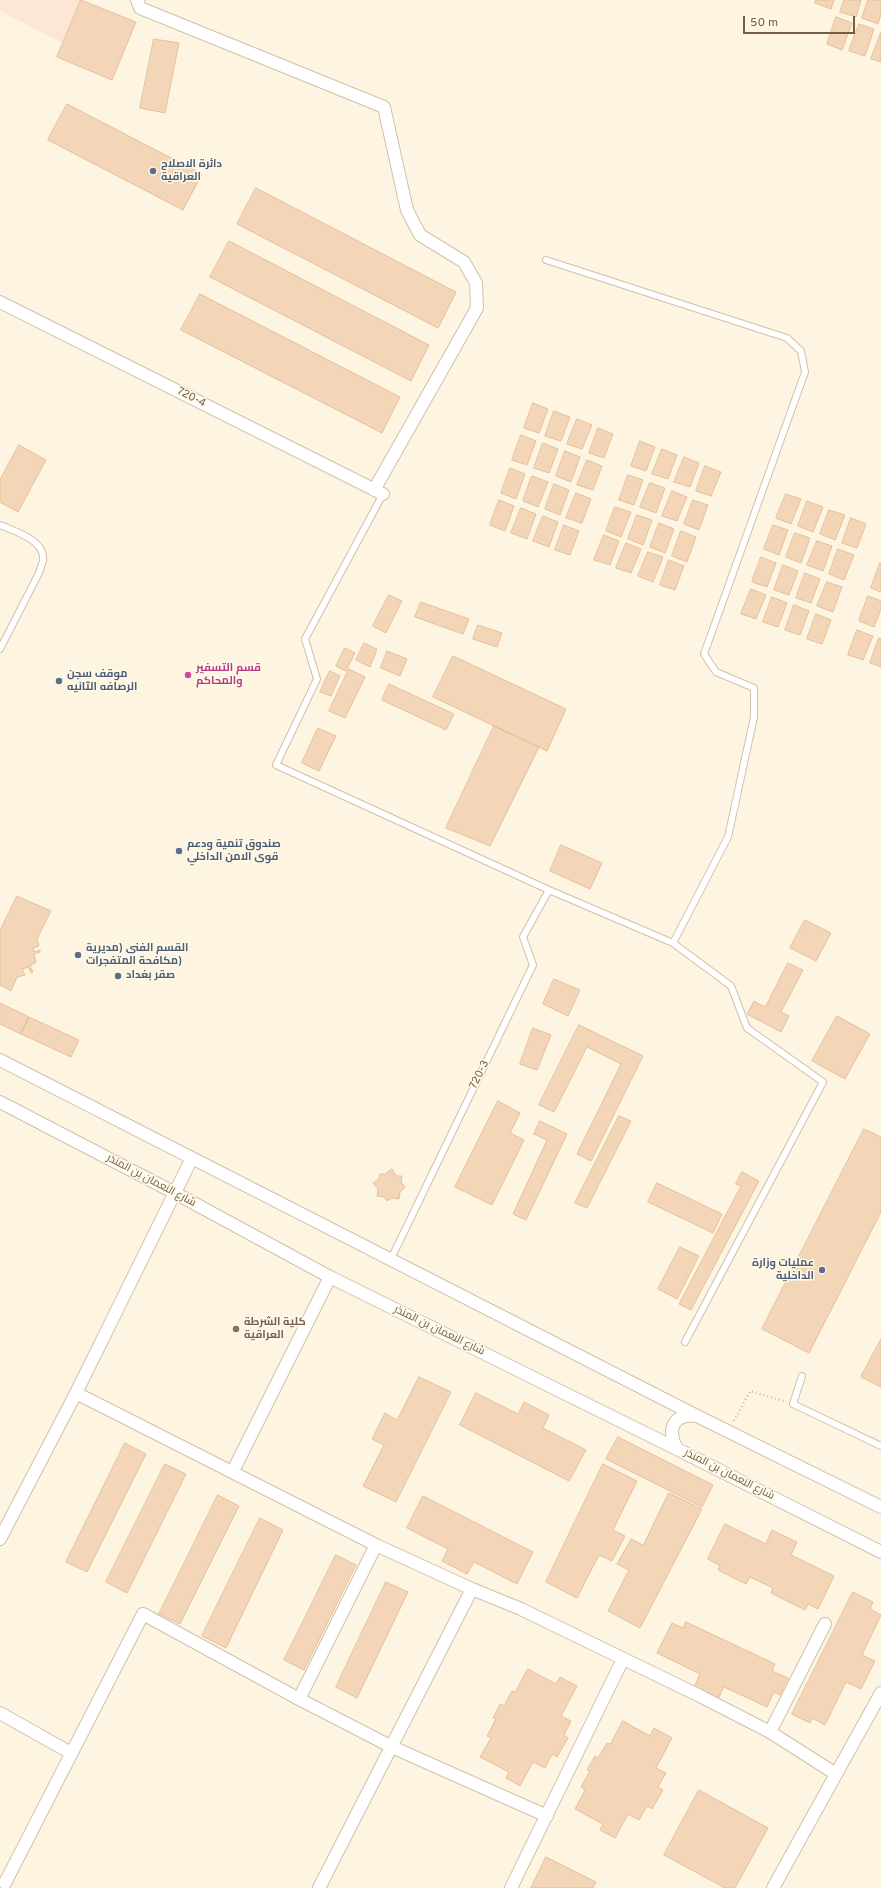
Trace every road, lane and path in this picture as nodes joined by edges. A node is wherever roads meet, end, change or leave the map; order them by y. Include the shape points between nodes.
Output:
1 (137, 0) edge
2 (546, 260) dead end
3 (0, 302) edge
4 (378, 492) junction
5 (0, 525) edge
6 (0, 649) edge
7 (549, 890) junction
8 (673, 943) junction
9 (0, 1060) edge
10 (0, 1102) edge
11 (192, 1158) junction
12 (175, 1193) junction
13 (391, 1259) junction
14 (330, 1277) junction
15 (685, 1342) dead end
16 (802, 1376) dead end
17 (76, 1393) junction
18 (793, 1404) junction
19 (699, 1417) junction
20 (729, 1432) junction
21 (881, 1446) edge
22 (677, 1449) junction
23 (233, 1471) junction
24 (881, 1507) edge
25 (0, 1539) edge
26 (376, 1545) junction
27 (881, 1552) edge
28 (472, 1589) junction
29 (825, 1624) dead end
30 (623, 1659) junction
31 (881, 1693) edge
32 (299, 1699) junction
33 (0, 1713) edge
34 (770, 1732) junction
35 (392, 1747) junction
36 (71, 1753) junction
37 (836, 1774) junction
38 (547, 1816) junction
39 (7, 1884) edge
40 (325, 1886) edge
41 (512, 1888) edge
42 (773, 1888) edge

1 - 4 street via 140,8 384,107 410,216 420,235 464,262 476,282 477,308
2 - 8 lane via 787,338 801,351 805,372 704,654 716,672 754,688 754,717 728,837
3 - 4 street, 720-4
4 - 7 lane via 305,639 317,679 276,766
5 - 6 lane via 30,538 40,548 43,559
7 - 8 lane
7 - 13 lane, 720-3 via 523,937 533,965
8 - 15 lane via 731,986 747,1028 823,1082
9 - 11 street
10 - 12 street, شارع النعمان بن المنذر
11 - 12 street
11 - 13 street
12 - 14 street, شارع النعمان بن المنذر
12 - 17 street
13 - 19 street
14 - 22 street, شارع النعمان بن المنذر
14 - 23 street
16 - 18 lane
17 - 23 street
17 - 25 street
18 - 20 path via 750,1391
18 - 21 lane
19 - 20 street
19 - 22 street via 684,1416 674,1424 672,1437
20 - 24 street
22 - 27 street, شارع النعمان بن المنذر
23 - 26 street
26 - 28 street
26 - 32 street
28 - 30 street via 521,1609
28 - 35 street
29 - 34 street
30 - 34 street
30 - 38 street
31 - 37 street
32 - 35 street
32 - 36 street via 143,1614
33 - 36 street
34 - 37 street
35 - 38 street
35 - 40 street
36 - 39 street
37 - 42 street
38 - 41 street

